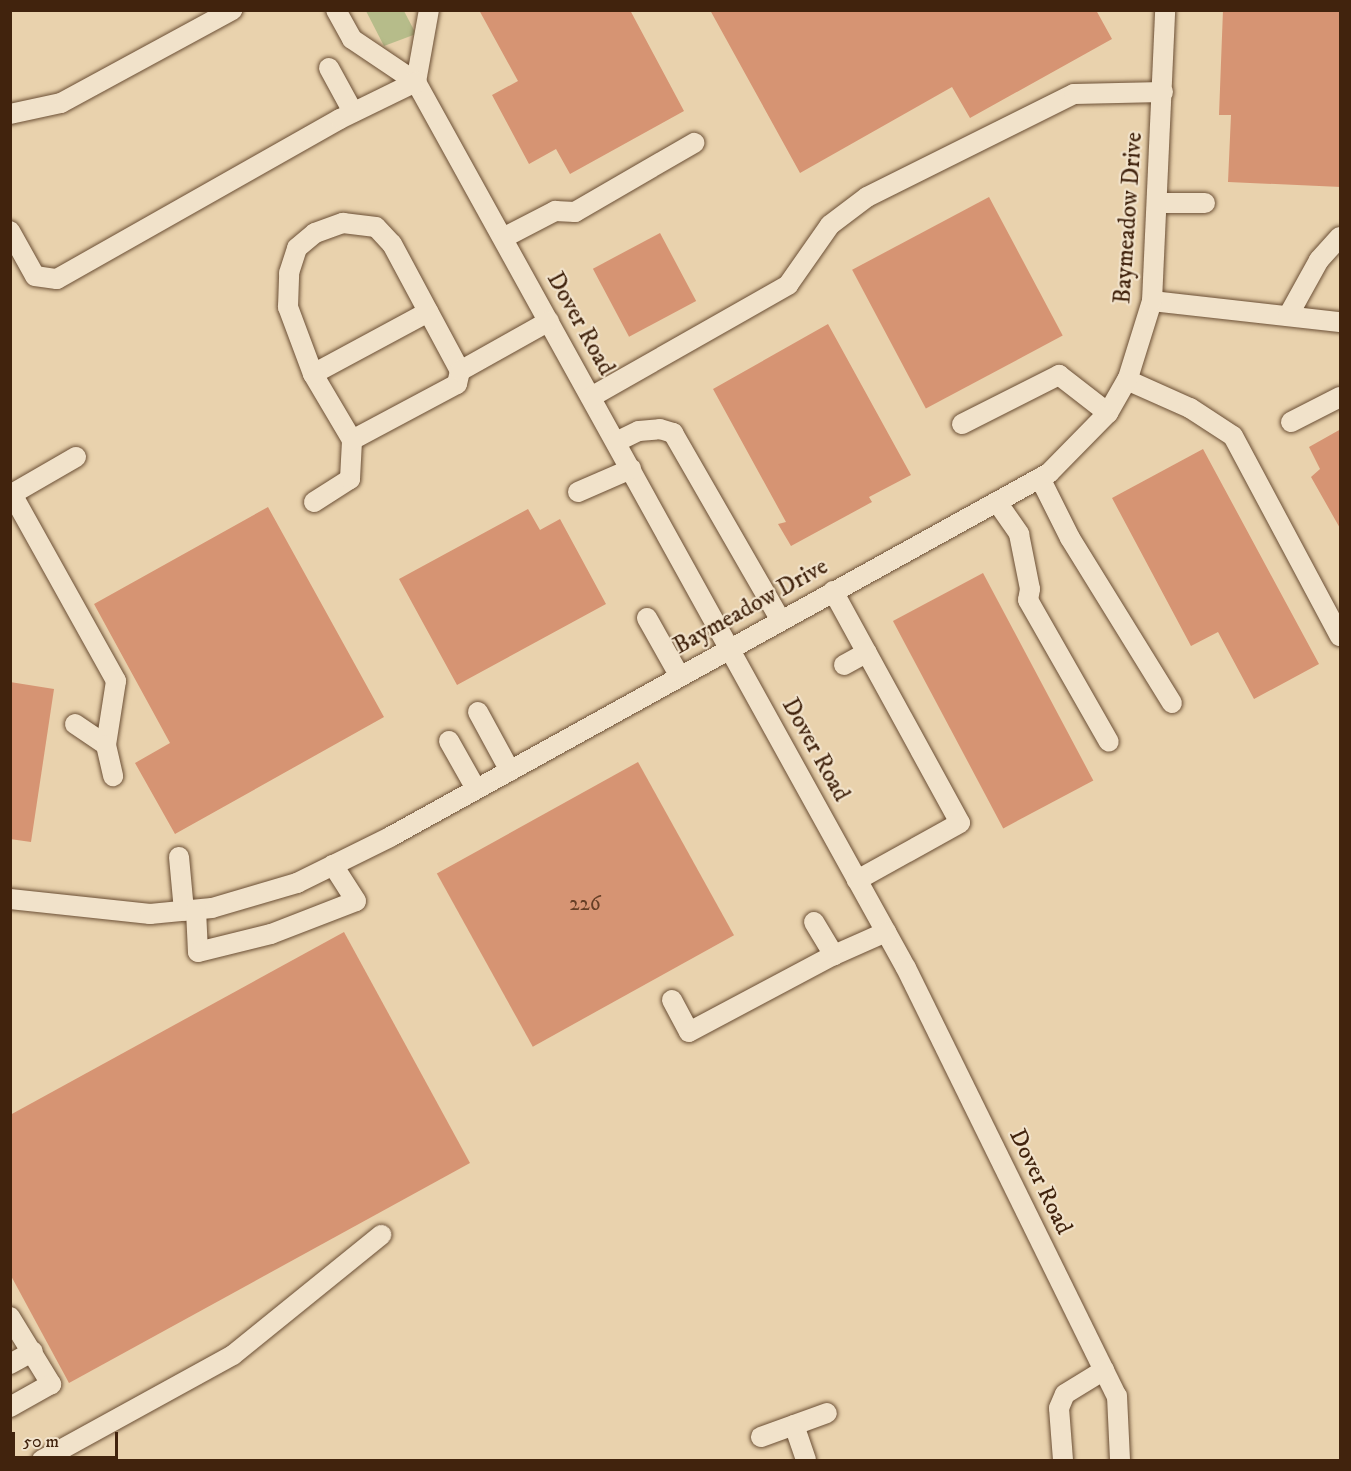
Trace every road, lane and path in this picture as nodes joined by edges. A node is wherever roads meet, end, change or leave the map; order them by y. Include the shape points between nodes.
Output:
1 (232, 10) edge
2 (336, 10) edge
3 (429, 10) edge
4 (1166, 10) edge
5 (329, 68) dead end
6 (416, 82) junction
7 (1163, 92) junction
8 (353, 112) junction
9 (10, 114) edge
10 (694, 143) dead end
11 (1159, 203) junction
12 (1205, 204) dead end
13 (10, 231) edge
14 (1341, 237) edge
15 (503, 238) junction
16 (1152, 301) junction
17 (428, 312) junction
18 (1288, 316) junction
19 (549, 321) junction
20 (1341, 322) edge
21 (460, 371) junction
22 (313, 374) junction
23 (1127, 380) junction
24 (591, 397) junction
25 (1341, 397) edge
26 (1108, 413) junction
27 (1291, 422) dead end
28 (962, 424) dead end
29 (352, 440) junction
30 (616, 442) junction
31 (76, 457) dead end
32 (631, 469) junction
33 (1041, 478) junction
34 (578, 492) dead end
35 (314, 502) dead end
36 (997, 502) junction
37 (833, 591) junction
38 (646, 618) dead end
39 (780, 619) junction
40 (1341, 636) edge
41 (729, 647) junction
42 (867, 652) junction
43 (844, 665) dead end
44 (679, 675) junction
45 (1172, 703) dead end
46 (478, 712) dead end
47 (75, 724) dead end
48 (448, 741) dead end
49 (1109, 742) dead end
50 (106, 745) junction
51 (510, 771) junction
52 (112, 776) dead end
53 (476, 789) junction
54 (179, 857) dead end
55 (333, 865) junction
56 (857, 880) junction
57 (10, 899) edge
58 (190, 910) junction
59 (814, 922) dead end
60 (886, 932) junction
61 (834, 955) junction
62 (672, 1000) dead end
63 (381, 1236) dead end
64 (10, 1317) edge
65 (33, 1351) junction
66 (10, 1364) edge
67 (1104, 1370) junction
68 (10, 1407) edge
69 (827, 1413) dead end
70 (794, 1425) junction
71 (761, 1437) dead end
72 (42, 1461) edge
73 (806, 1461) edge
74 (1063, 1461) edge
75 (1120, 1461) edge

1 - 9 street via 61,103
2 - 6 street via 352,39
3 - 6 street
4 - 7 street, Baymeadow Drive
5 - 8 street
6 - 8 street
6 - 15 street, Dover Road
7 - 11 street, Baymeadow Drive
7 - 24 street via 1074,94 867,196 830,225 788,285
8 - 13 street via 57,279 35,276
10 - 15 street via 574,212 555,211
11 - 12 street
11 - 16 street, Baymeadow Drive
14 - 18 street via 1319,261
15 - 19 street, Dover Road
16 - 18 street
16 - 23 street, Baymeadow Drive
17 - 21 street
17 - 22 street
17 - 22 street via 392,244 376,227 343,223 315,233 297,248 289,273 288,307
18 - 20 street
19 - 21 street
19 - 24 street, Dover Road
21 - 29 street via 457,384
22 - 29 street
23 - 26 street, Baymeadow Drive
23 - 40 street via 1190,408 1233,436
24 - 30 street, Dover Road
25 - 27 street
26 - 28 street via 1059,375
26 - 33 street, Baymeadow Drive
29 - 35 street via 350,479
30 - 32 street, Dover Road
30 - 39 street via 639,431 660,429 673,434
31 - 50 street via 12,494 116,681
32 - 34 street
32 - 41 street, Dover Road
33 - 36 street, Baymeadow Drive
33 - 45 street via 1070,538
36 - 37 street, Baymeadow Drive
36 - 49 street via 1019,534 1030,589 1028,600
37 - 39 street, Baymeadow Drive
37 - 42 street
38 - 44 street
39 - 41 street, Baymeadow Drive
41 - 44 street, Baymeadow Drive
41 - 56 street, Dover Road
42 - 43 street
42 - 56 street via 960,823
44 - 51 street, Baymeadow Drive
46 - 51 street
47 - 50 street
48 - 53 street
50 - 52 street
51 - 53 street, Baymeadow Drive
53 - 55 street, Baymeadow Drive
54 - 58 street
55 - 58 street, Baymeadow Drive via 297,883
55 - 58 street via 356,901 271,934 198,952
56 - 60 street, Dover Road
57 - 58 street, Baymeadow Drive via 116,911
59 - 61 street
60 - 61 street
60 - 67 street, Dover Road
61 - 62 street via 689,1032
63 - 72 street via 233,1355
64 - 65 street
65 - 66 street
65 - 68 street via 51,1384
67 - 74 street via 1065,1394 1059,1408
67 - 75 street, Dover Road via 1117,1396
69 - 70 street
70 - 71 street
70 - 73 street

